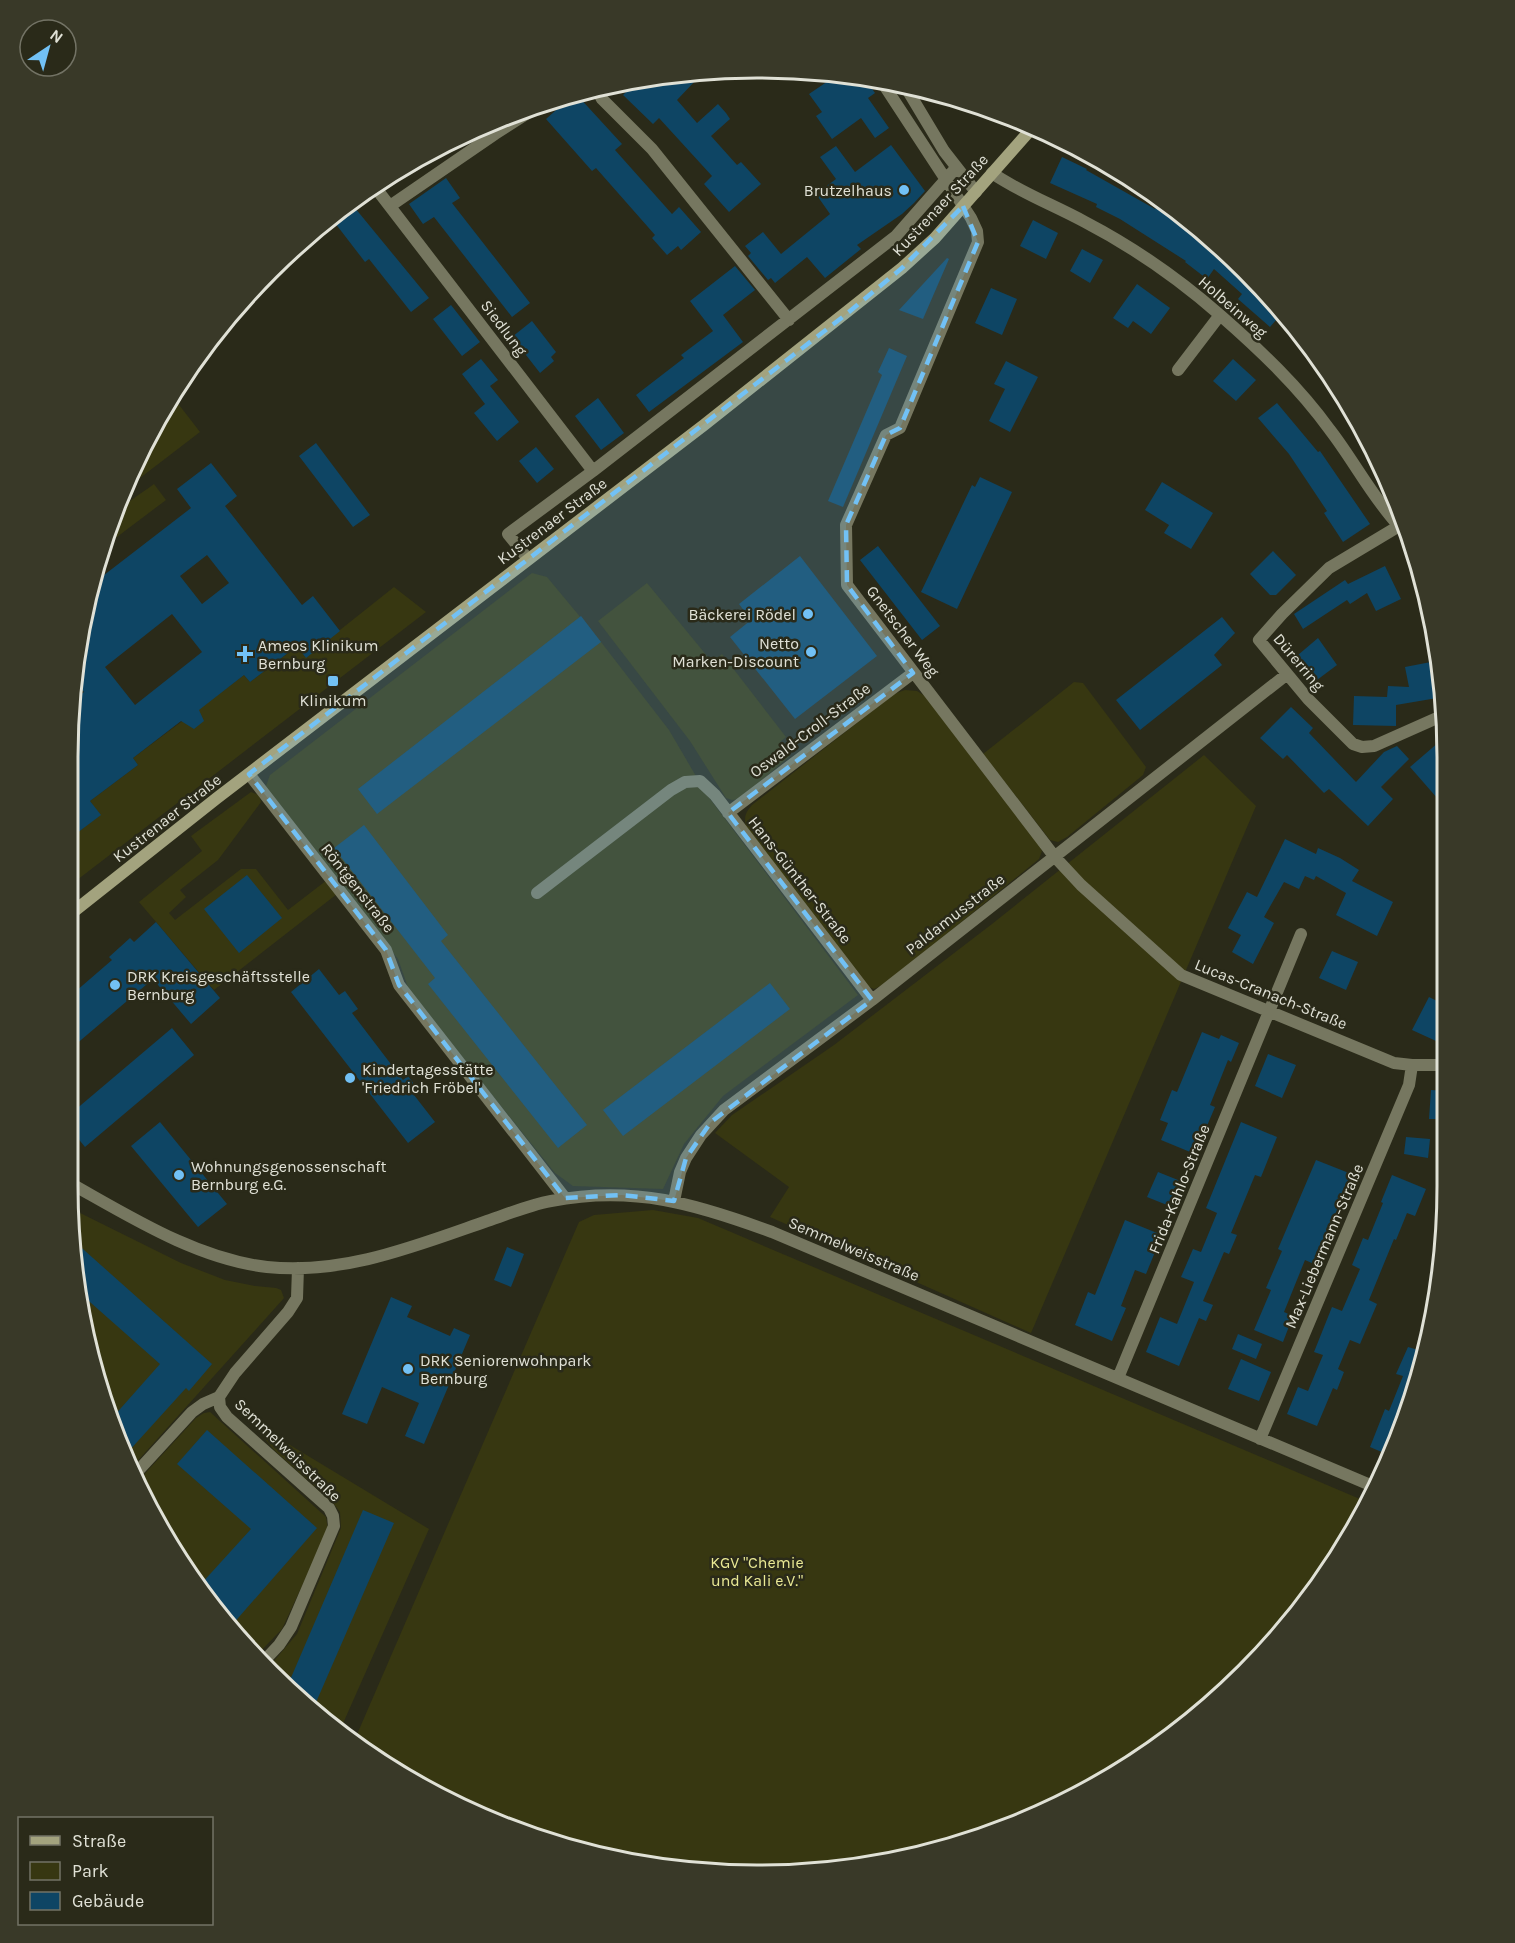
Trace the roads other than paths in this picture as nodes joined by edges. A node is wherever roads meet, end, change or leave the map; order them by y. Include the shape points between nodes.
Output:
1 (888, 91) edge
2 (911, 96) edge
3 (601, 97) edge
4 (927, 124) junction
5 (508, 126) edge
6 (914, 132) junction
7 (1027, 134) edge
8 (956, 169) junction
9 (992, 173) junction
10 (945, 180) junction
11 (975, 192) junction
12 (380, 193) edge
13 (390, 206) junction
14 (963, 206) junction
15 (1220, 315) junction
16 (789, 320) junction
17 (1178, 370) dead end
18 (593, 471) junction
19 (1393, 518) edge
20 (1398, 530) edge
21 (528, 559) junction
22 (913, 672) junction
23 (1286, 675) junction
24 (1436, 718) edge
25 (249, 774) junction
26 (728, 813) junction
27 (1054, 856) junction
28 (537, 893) dead end
29 (78, 908) edge
30 (1301, 934) dead end
31 (872, 1000) junction
32 (1269, 1012) junction
33 (1412, 1065) junction
34 (1437, 1065) edge
35 (78, 1187) edge
36 (564, 1198) junction
37 (674, 1201) junction
38 (298, 1268) junction
39 (1118, 1378) junction
40 (219, 1397) junction
41 (1260, 1438) junction
42 (140, 1469) edge
43 (1368, 1484) edge
44 (268, 1657) edge

1 - 6 street
2 - 4 street
3 - 16 street via 671,171
4 - 6 street
4 - 8 street
5 - 13 street
6 - 10 street
7 - 9 street, Kustrenaer Straße
8 - 10 street
8 - 11 street
9 - 11 street, Kustrenaer Straße
9 - 15 street, Holbeinweg via 1124,244
10 - 14 street
10 - 16 street via 896,236
11 - 14 street, Kustrenaer Straße
12 - 13 street, Siedlung
13 - 18 street, Siedlung
14 - 21 street, Kustrenaer Straße via 935,238 844,316
14 - 22 street, Gnetscher Weg via 977,231 978,242 900,428 886,435 846,525 847,585
15 - 17 street
15 - 19 street, Holbeinweg via 1297,389
16 - 18 street
18 - 21 street via 508,534
20 - 23 street, Dürerring via 1329,568 1259,640
21 - 25 street, Kustrenaer Straße
22 - 26 street, Oswald-Croll-Straße
22 - 27 street, Gnetscher Weg
23 - 24 street, Dürerring via 1353,744 1362,747 1374,746
23 - 27 street, Paldamusstraße
25 - 29 street, Kustrenaer Straße
25 - 36 street, Röntgenstraße via 386,950 399,985
26 - 28 street, Hans-Günther-Straße via 700,781 685,782
26 - 31 street, Hans-Günther-Straße
27 - 31 street, Paldamusstraße
27 - 32 street, Lucas-Cranach-Straße via 1181,975
30 - 32 street, Frida-Kahlo-Straße
31 - 37 street, Paldamusstraße via 711,1122 686,1158
32 - 33 street, Lucas-Cranach-Straße via 1394,1063
32 - 39 street, Frida-Kahlo-Straße
33 - 34 street, Lucas-Cranach-Straße
33 - 41 street, Max-Liebermann-Straße via 1409,1085
35 - 38 street, Semmelweisstraße via 196,1247 235,1261
36 - 37 street, Semmelweisstraße via 622,1195
36 - 38 street, Semmelweisstraße via 395,1253 329,1267
37 - 39 street, Semmelweisstraße via 772,1232
38 - 40 street, Semmelweisstraße via 297,1298
39 - 41 street, Semmelweisstraße
40 - 42 street via 192,1412
40 - 44 street, Semmelweisstraße via 227,1417 329,1508 333,1516 334,1526 291,1627
41 - 43 street, Semmelweisstraße

